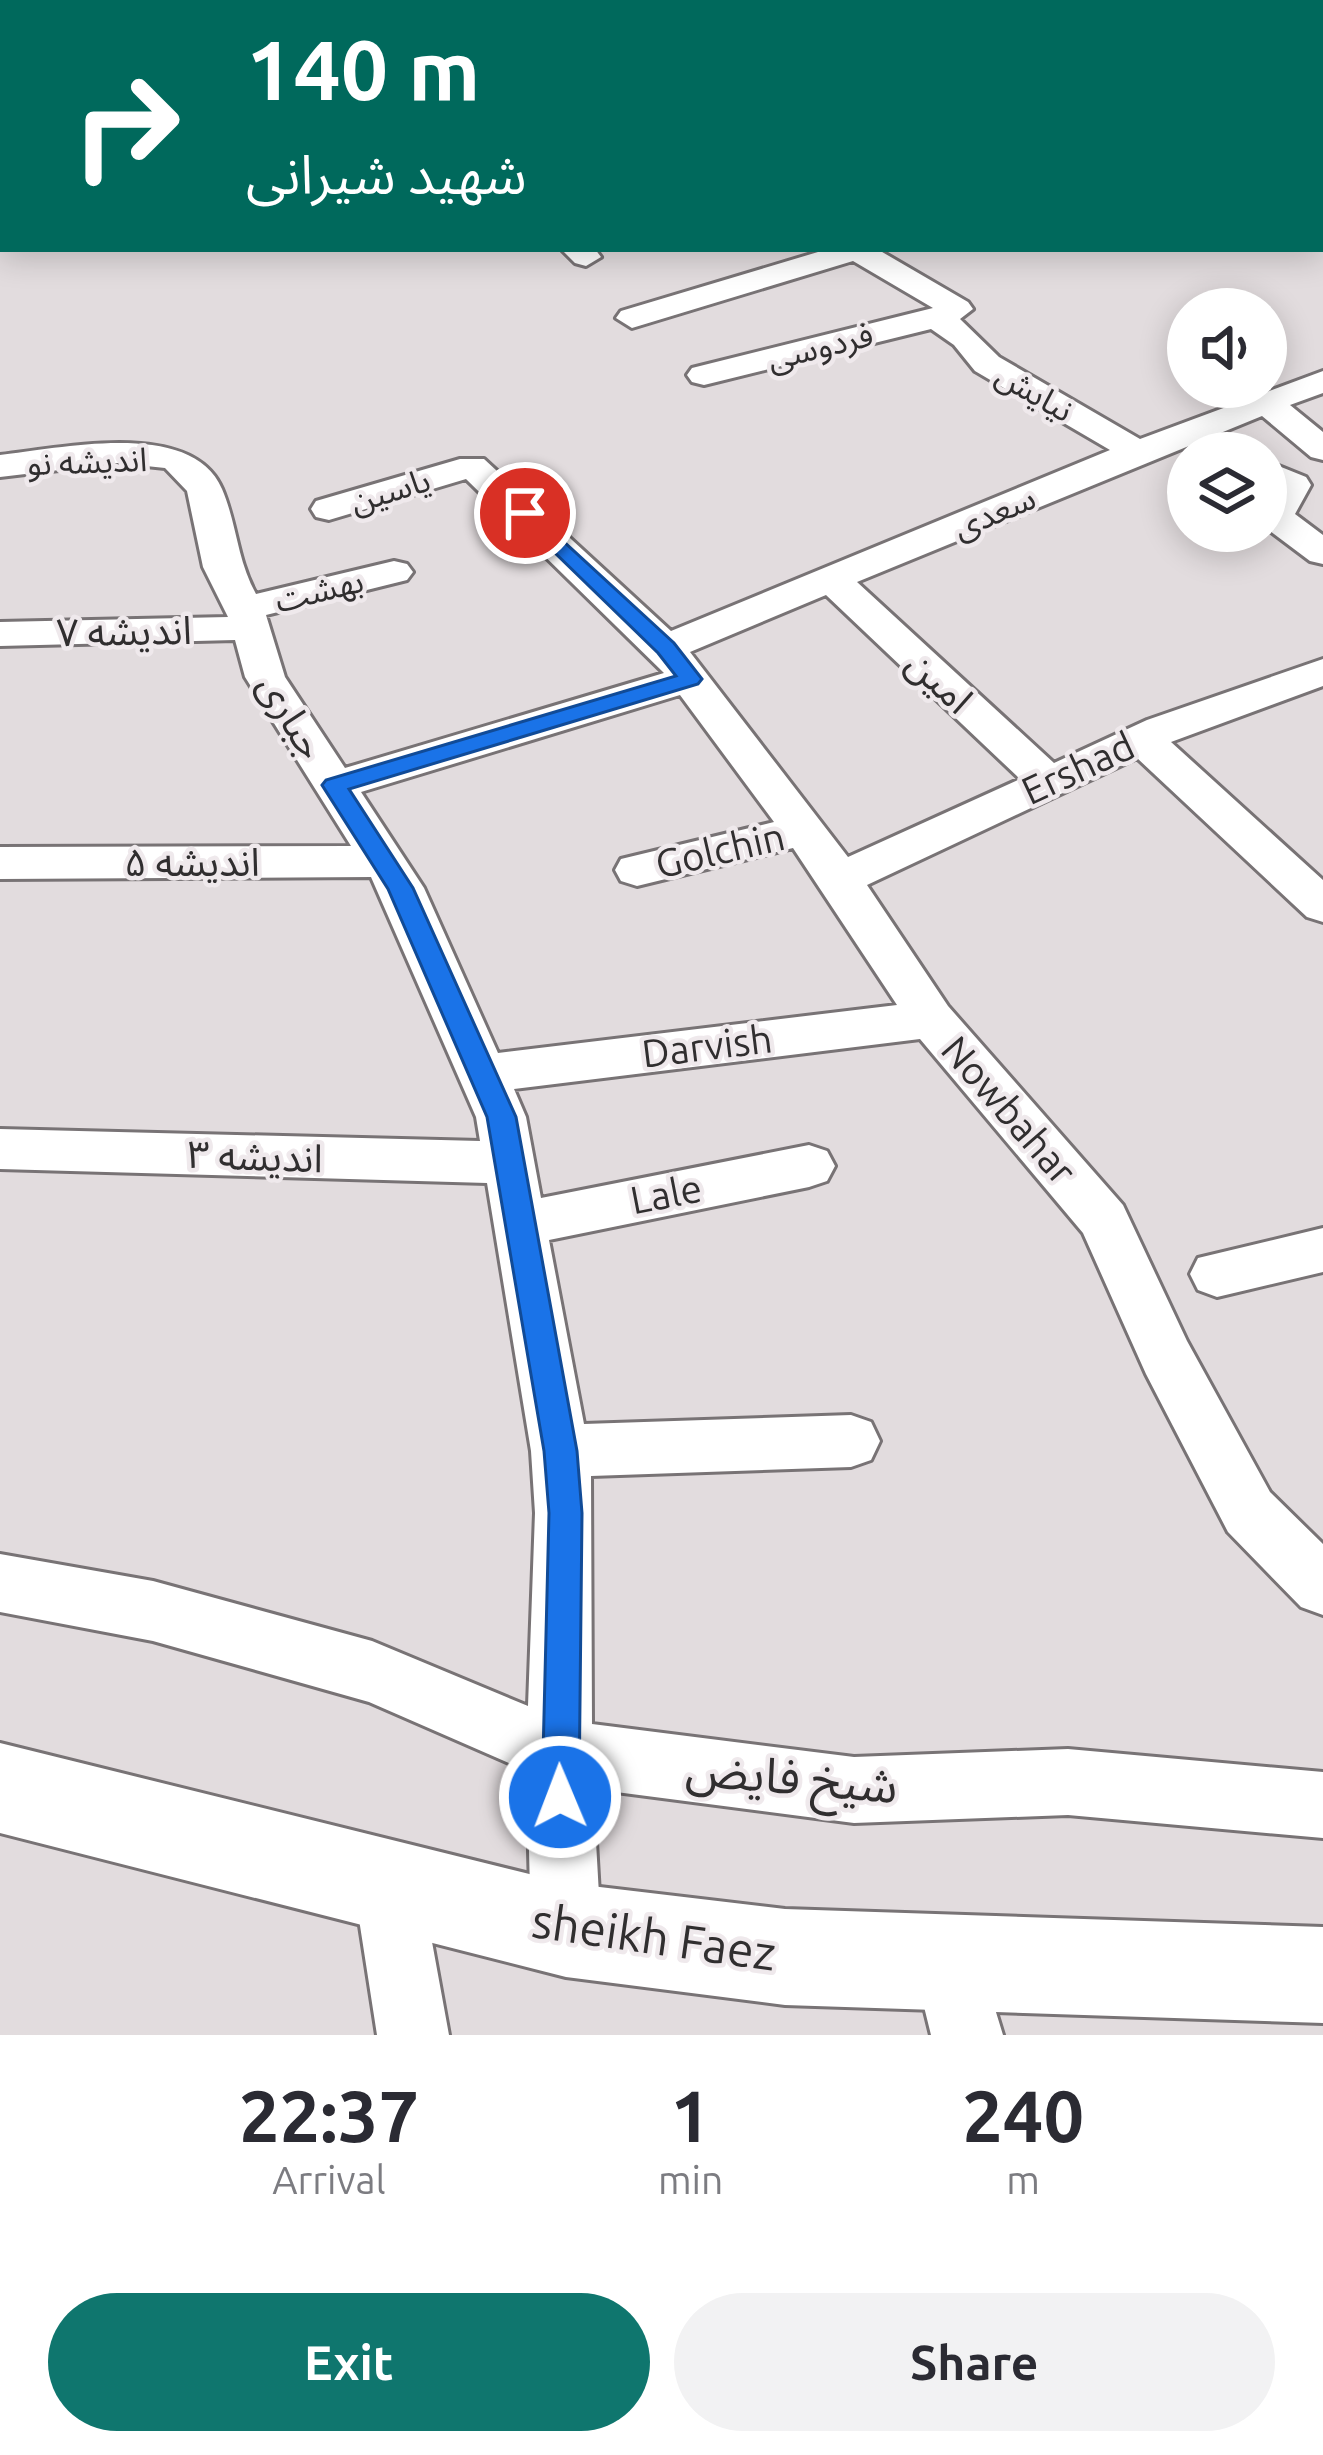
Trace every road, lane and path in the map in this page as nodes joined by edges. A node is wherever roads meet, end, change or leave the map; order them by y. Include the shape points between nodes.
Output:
1 (864, 254) edge
2 (632, 318) dead end
3 (937, 318) junction
4 (704, 375) dead end
5 (1323, 381) edge
6 (1287, 394) edge
7 (1251, 408) edge
8 (1273, 408) edge
9 (1191, 432) edge
10 (1167, 441) edge
11 (1323, 450) edge
12 (1138, 452) junction
13 (175, 460) joint
14 (0, 466) edge
15 (328, 509) dead end
16 (1287, 526) edge
17 (1323, 553) edge
18 (394, 572) dead end
19 (832, 580) junction
20 (247, 618) junction
21 (0, 634) edge
22 (678, 663) junction
23 (1323, 672) edge
24 (1142, 739) junction
25 (1049, 782) junction
26 (334, 785) junction
27 (804, 830) junction
28 (383, 861) junction
29 (0, 863) edge
30 (637, 870) dead end
31 (840, 879) junction
32 (1323, 906) edge
33 (931, 1019) junction
34 (484, 1074) junction
35 (0, 1149) edge
36 (511, 1162) junction
37 (809, 1166) dead end
38 (523, 1223) junction
39 (1323, 1250) edge
40 (1217, 1274) dead end
41 (850, 1441) dead end
42 (560, 1451) junction
43 (0, 1583) edge
44 (1323, 1586) edge
45 (559, 1752) junction
46 (0, 1788) edge
47 (1323, 1805) edge
48 (388, 1887) junction
49 (566, 1930) junction
50 (1323, 1975) edge
51 (958, 1998) edge
52 (413, 2035) edge

1 - 2 street
1 - 3 street, نیایش via 957,309
3 - 4 street, فردوسی
3 - 12 street, نیایش via 987,364
5 - 6 street, سعدی
7 - 9 street, سعدی
8 - 11 street
10 - 12 street, سعدی
12 - 19 street, سعدی
13 - 14 street, اندیشه نو via 118,453
13 - 20 street, جباری via 204,488 222,568
15 - 22 street, یاسین via 472,466
16 - 17 street
18 - 20 street, بهشت
19 - 22 street, سعدی
19 - 25 street, امین
20 - 21 street, اندیشه ۷
20 - 26 street, جباری via 265,677
22 - 26 street, سعدی
22 - 27 street, Nowbahar
23 - 24 street, Ershad
24 - 25 street, Ershad
24 - 32 street
25 - 31 street, Ershad
26 - 28 street, جباری
27 - 30 street, Golchin
27 - 31 street, Nowbahar
28 - 29 street, اندیشه ۵
28 - 34 street, جباری
31 - 33 street, Nowbahar
33 - 34 street, Darvish
33 - 44 street, Nowbahar via 1105,1220 1166,1357 1249,1511
34 - 36 street, جباری
35 - 36 street, اندیشه ۳
36 - 38 street, جباری
37 - 38 street, Lale
38 - 42 street, جباری
39 - 40 street
41 - 42 street
42 - 45 street, جباری via 566,1513
43 - 45 street, شیخ فایض via 153,1611 372,1672
45 - 47 street, شیخ فایض via 854,1790 1068,1782
45 - 49 street, جباری
46 - 48 street, sheikh Faez
48 - 49 street, sheikh Faez
48 - 52 street
49 - 51 street, sheikh Faez via 785,1957
50 - 51 street, sheikh Faez

